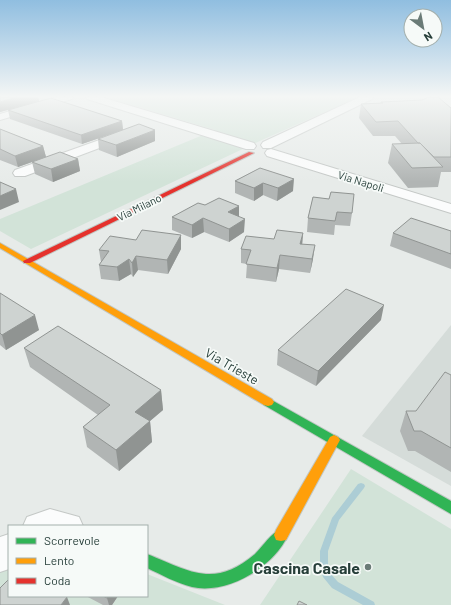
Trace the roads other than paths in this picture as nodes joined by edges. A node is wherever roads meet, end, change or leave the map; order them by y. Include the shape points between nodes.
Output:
1 (180, 125) edge
2 (314, 125) edge
3 (134, 131) edge
4 (269, 149) junction
5 (250, 150) junction
6 (20, 174) dead end
7 (451, 210) edge
8 (0, 245) edge
9 (27, 261) junction
10 (334, 440) junction
11 (451, 508) edge
12 (40, 525) edge
13 (64, 525) edge
14 (8, 549) edge
15 (0, 558) edge
16 (148, 561) edge

1 - 5 street
2 - 4 street
3 - 6 street
4 - 5 street via 262,155
4 - 7 street, Via Napoli
5 - 9 street, Via Milano
8 - 9 street, Via Trieste
9 - 10 street, Via Trieste
10 - 11 street, Via Trieste
10 - 16 street via 281,535 273,547 254,565 232,576 209,582 184,577
12 - 13 street via 50,522
14 - 15 street

